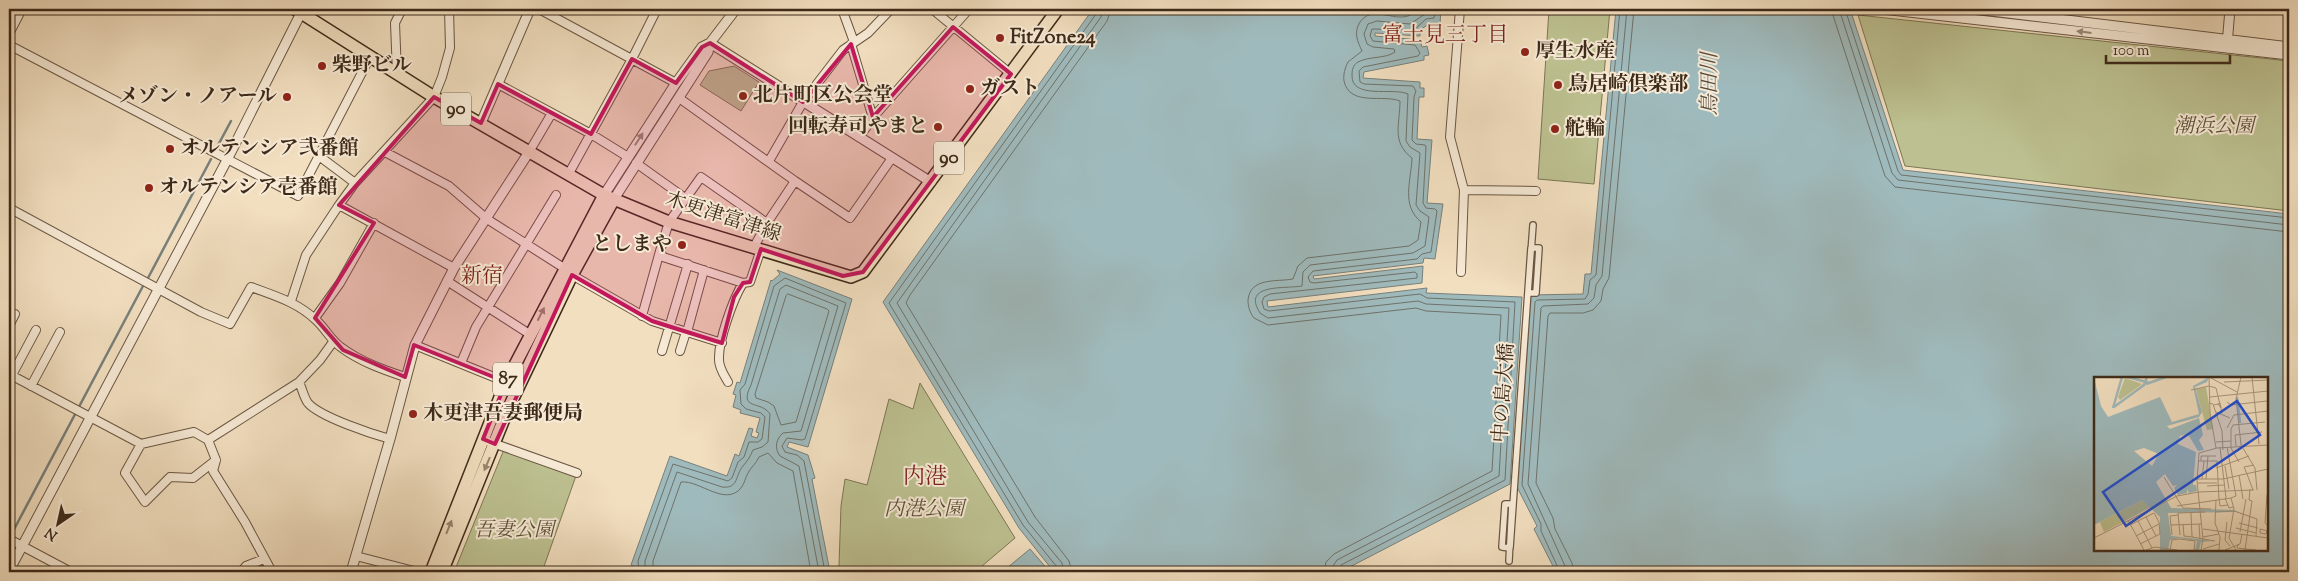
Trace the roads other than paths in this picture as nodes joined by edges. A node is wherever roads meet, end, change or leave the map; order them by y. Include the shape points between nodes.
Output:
1 (22, 9) edge
2 (402, 9) edge
3 (449, 9) edge
4 (530, 9) edge
5 (539, 9) edge
6 (736, 9) edge
7 (842, 9) edge
8 (891, 9) edge
9 (932, 9) edge
10 (969, 9) edge
11 (1058, 9) edge
12 (1460, 9) edge
13 (1882, 9) edge
14 (1975, 9) edge
15 (2230, 9) edge
16 (300, 10) edge
17 (653, 10) edge
18 (953, 27) junction
19 (9, 34) edge
20 (710, 43) junction
21 (853, 43) junction
22 (2227, 44) junction
23 (9, 45) edge
24 (2289, 47) edge
25 (2289, 55) edge
26 (370, 58) junction
27 (632, 59) junction
28 (397, 74) junction
29 (1011, 74) junction
30 (676, 83) junction
31 (498, 84) junction
32 (434, 97) junction
33 (679, 98) junction
34 (803, 102) junction
35 (552, 113) junction
36 (873, 118) junction
37 (481, 123) junction
38 (591, 134) junction
39 (858, 137) junction
40 (385, 152) junction
41 (529, 152) junction
42 (319, 156) junction
43 (628, 157) junction
44 (892, 158) junction
45 (228, 160) junction
46 (768, 161) junction
47 (636, 163) junction
48 (568, 175) junction
49 (795, 181) junction
50 (931, 182) junction
51 (355, 183) junction
52 (1464, 190) junction
53 (1536, 191) dead end
54 (556, 195) dead end
55 (609, 197) junction
56 (685, 198) junction
57 (339, 205) junction
58 (9, 208) edge
59 (487, 219) junction
60 (669, 222) junction
61 (374, 223) junction
62 (766, 223) junction
63 (1533, 224) dead end
64 (526, 245) junction
65 (757, 248) junction
66 (660, 251) junction
67 (688, 264) junction
68 (454, 268) junction
69 (704, 270) junction
70 (568, 272) junction
71 (1461, 272) dead end
72 (447, 281) junction
73 (743, 283) junction
74 (159, 288) junction
75 (291, 301) junction
76 (489, 307) junction
77 (15, 314) dead end
78 (642, 316) junction
79 (315, 318) junction
80 (9, 326) edge
81 (670, 326) junction
82 (36, 330) dead end
83 (60, 332) dead end
84 (686, 332) junction
85 (531, 335) junction
86 (334, 342) junction
87 (722, 343) junction
88 (415, 345) junction
89 (662, 351) dead end
90 (680, 351) dead end
91 (461, 363) junction
92 (10, 375) edge
93 (406, 377) junction
94 (299, 382) junction
95 (506, 382) junction
96 (728, 382) dead end
97 (31, 386) junction
98 (90, 417) junction
99 (390, 439) junction
100 (483, 439) junction
101 (208, 440) junction
102 (141, 444) junction
103 (495, 444) junction
104 (216, 460) junction
105 (577, 473) dead end
106 (9, 539) edge
107 (22, 546) junction
108 (356, 556) junction
109 (264, 559) junction
110 (1509, 561) dead end
111 (9, 571) edge
112 (71, 572) edge
113 (241, 572) edge
114 (272, 572) edge
115 (351, 572) edge
116 (418, 572) edge
117 (431, 572) edge
118 (442, 572) edge

1 - 19 street
2 - 28 street via 396,23
3 - 32 street via 450,48
4 - 31 street
5 - 27 street
6 - 20 street
7 - 21 street
8 - 21 street via 868,33
9 - 18 street
10 - 18 street
11 - 29 main road, 木更津富津線 / 90
12 - 52 street via 1450,136
22 -> 13 street
14 - 22 street
15 - 22 street
16 - 26 main road, 木更津富津線 / 90
16 - 45 street
17 - 27 street
18 - 29 street
18 - 36 street
20 - 30 street via 702,47
20 - 33 street via 708,52
20 - 34 street
21 - 34 street via 842,50
21 - 36 street
22 - 24 street
22 - 25 street
23 - 45 street
26 - 28 main road, 木更津富津線 / 90
26 - 42 street
27 - 30 street
27 - 38 street
28 - 32 main road, 木更津富津線 / 90
29 - 50 main road, 木更津富津線 / 90
43 -> 30 street
31 - 35 street
31 - 37 street
32 - 37 main road, 木更津富津線 / 90
32 - 40 street
33 - 46 street
33 - 47 street
34 - 39 street
34 - 46 street
35 - 38 street
35 - 41 street
36 - 39 street
37 - 41 main road, 木更津富津線 / 90
38 - 43 street
38 - 48 street
39 - 44 street
40 - 51 street
40 - 59 street via 449,186
41 - 48 main road, 木更津富津線 / 90
41 - 59 street
42 - 45 street via 298,196
42 - 51 street
43 - 55 street
44 - 49 street via 850,218
44 - 50 street
45 - 74 street
46 - 49 street
47 - 55 street
47 - 56 street
48 - 55 main road, 木更津富津線 / 90
49 - 62 street
50 - 65 main road, 木更津富津線 / 90 via 864,272 856,276 844,276
51 - 57 street
52 - 53 street
52 - 71 street
54 - 64 street
55 - 60 main road, 木更津富津線 / 90
55 - 70 main road, 87
56 - 60 street
56 - 62 street via 700,177
57 - 61 street
57 - 75 street via 306,255
58 - 74 street
59 - 64 street
59 - 68 street
60 - 65 main road, 木更津富津線 / 90
60 - 66 street
61 - 68 street
61 - 79 street via 340,283
62 - 65 street
63 - 110 street, 中の島大橋 via 1528,293 1536,293 1539,248 1531,248 1510,548 1502,547 1504,504 1512,504 1510,542 1509,551
64 - 70 street
64 - 76 street
65 - 73 street via 750,282
66 - 67 street via 663,256
66 - 78 street
67 - 69 street
67 - 81 street
68 - 72 street
69 - 73 street
69 - 84 street
70 - 78 street
85 -> 70 main road, 87
70 - 103 main road, 87
72 - 76 street
72 - 88 street
73 - 87 street via 734,297
74 - 75 street via 230,324 250,287
74 - 98 street
75 - 79 street
76 - 85 street
76 - 91 street
77 - 80 street
78 - 81 street
79 - 86 street
81 - 84 street
81 - 89 street
82 - 92 street
83 - 97 street
84 - 87 street
84 - 90 street
85 - 95 main road, 87
86 - 93 street via 359,358
86 - 94 street
87 - 96 street via 719,360
88 - 91 street
88 - 93 street
91 - 95 street
92 - 97 street
93 - 99 street
94 - 99 street via 308,403 330,417
94 - 101 street
95 - 100 main road, 87
97 - 98 street
98 - 102 street
98 - 107 street
99 - 108 street
100 - 103 street
117 -> 100 main road, 87
101 - 102 street via 194,432
101 - 104 street
102 - 104 street via 125,472 145,502 170,477 193,478
103 - 105 street
103 -> 118 main road, 87
104 - 109 street via 213,471
106 - 107 street
107 - 111 street
107 - 112 street
108 - 115 street
108 - 116 street
109 - 113 street via 246,566
109 - 114 street

